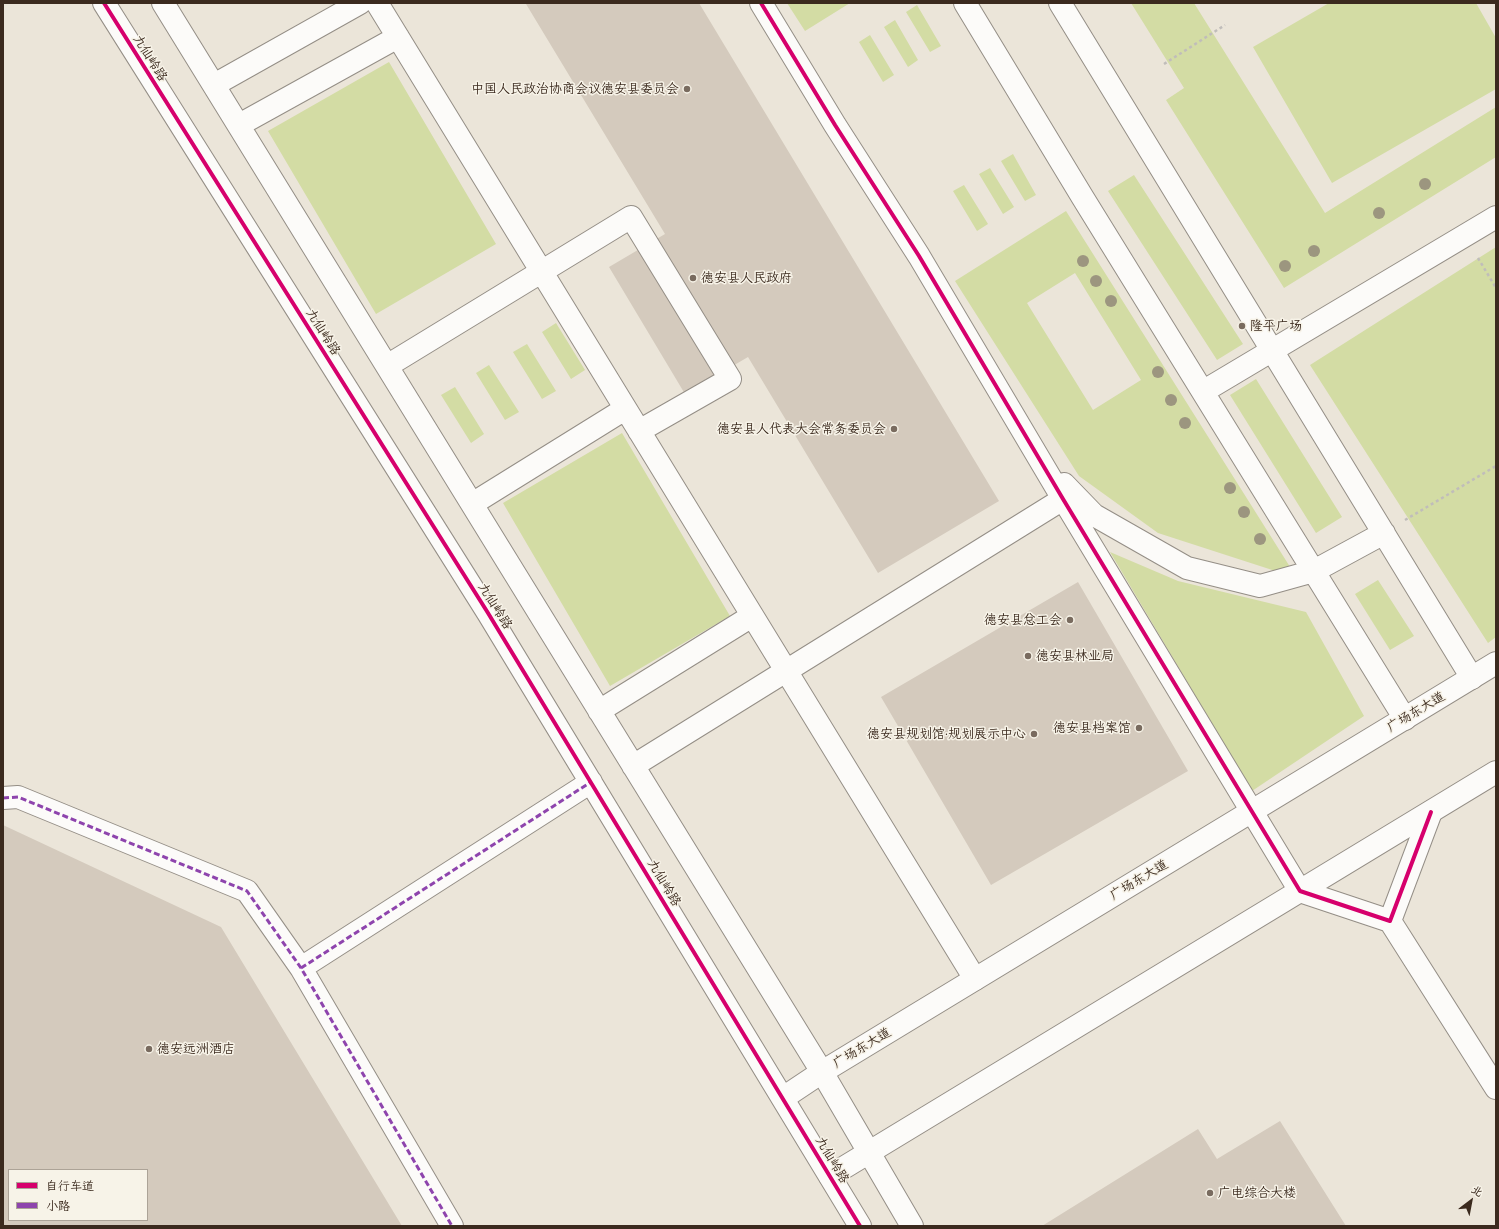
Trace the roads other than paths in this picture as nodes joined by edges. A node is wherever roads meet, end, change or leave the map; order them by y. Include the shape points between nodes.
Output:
1 (104, 3) edge
2 (163, 3) edge
3 (360, 3) edge
4 (377, 3) edge
5 (761, 3) edge
6 (965, 3) edge
7 (1060, 3) edge
8 (398, 37) junction
9 (214, 85) junction
10 (239, 125) junction
11 (1496, 217) edge
12 (542, 272) junction
13 (1272, 351) junction
14 (387, 366) junction
15 (1204, 391) junction
16 (626, 409) junction
17 (639, 431) junction
18 (1035, 452) junction
19 (1063, 499) junction
20 (472, 504) junction
21 (1384, 533) junction
22 (1314, 571) junction
23 (752, 616) junction
24 (1496, 663) edge
25 (786, 671) junction
26 (1472, 678) junction
27 (599, 711) junction
28 (1405, 719) junction
29 (633, 766) junction
30 (1496, 772) edge
31 (591, 782) junction
32 (3, 798) edge
33 (1252, 812) junction
34 (1430, 812) junction
35 (1300, 890) junction
36 (1390, 921) junction
37 (301, 968) junction
38 (975, 979) junction
39 (822, 1072) junction
40 (1496, 1088) edge
41 (783, 1098) junction
42 (868, 1152) junction
43 (830, 1176) junction
44 (452, 1226) edge
45 (860, 1226) edge
46 (912, 1226) edge

1 - 31 street, 九仙岭路 via 488,613
2 - 9 street
3 - 9 street
4 - 8 street
5 - 18 street via 919,256
6 - 15 street
7 - 13 street
8 - 10 street
8 - 12 street
9 - 10 street
10 - 14 street
11 - 13 street
12 - 14 street
12 - 16 street
12 - 17 street via 632,217 730,379
13 - 15 street
13 - 21 street
14 - 20 street
15 - 22 street
16 - 17 street
16 - 20 street
17 - 23 street
18 - 19 street
18 - 22 street via 1094,515 1187,568 1260,586
19 - 25 street
19 - 33 street
20 - 27 street
21 - 22 street
21 - 26 street
22 - 28 street
23 - 25 street
23 - 27 street
24 - 26 street, 广场东大道
25 - 29 street
25 - 38 street
26 - 28 street, 广场东大道
27 - 29 street
28 - 33 street, 广场东大道
29 - 39 street
30 - 34 street
31 - 37 street
31 - 41 street, 九仙岭路
32 - 37 street via 18,797 248,891
33 - 35 street
33 - 38 street, 广场东大道
34 - 35 street
34 - 36 street
35 - 36 street
35 - 42 street
36 - 40 street
37 - 44 street
38 - 39 street, 广场东大道
39 - 41 street, 广场东大道
39 - 42 street
41 - 43 street, 九仙岭路
42 - 43 street
42 - 46 street
43 - 45 street, 九仙岭路

